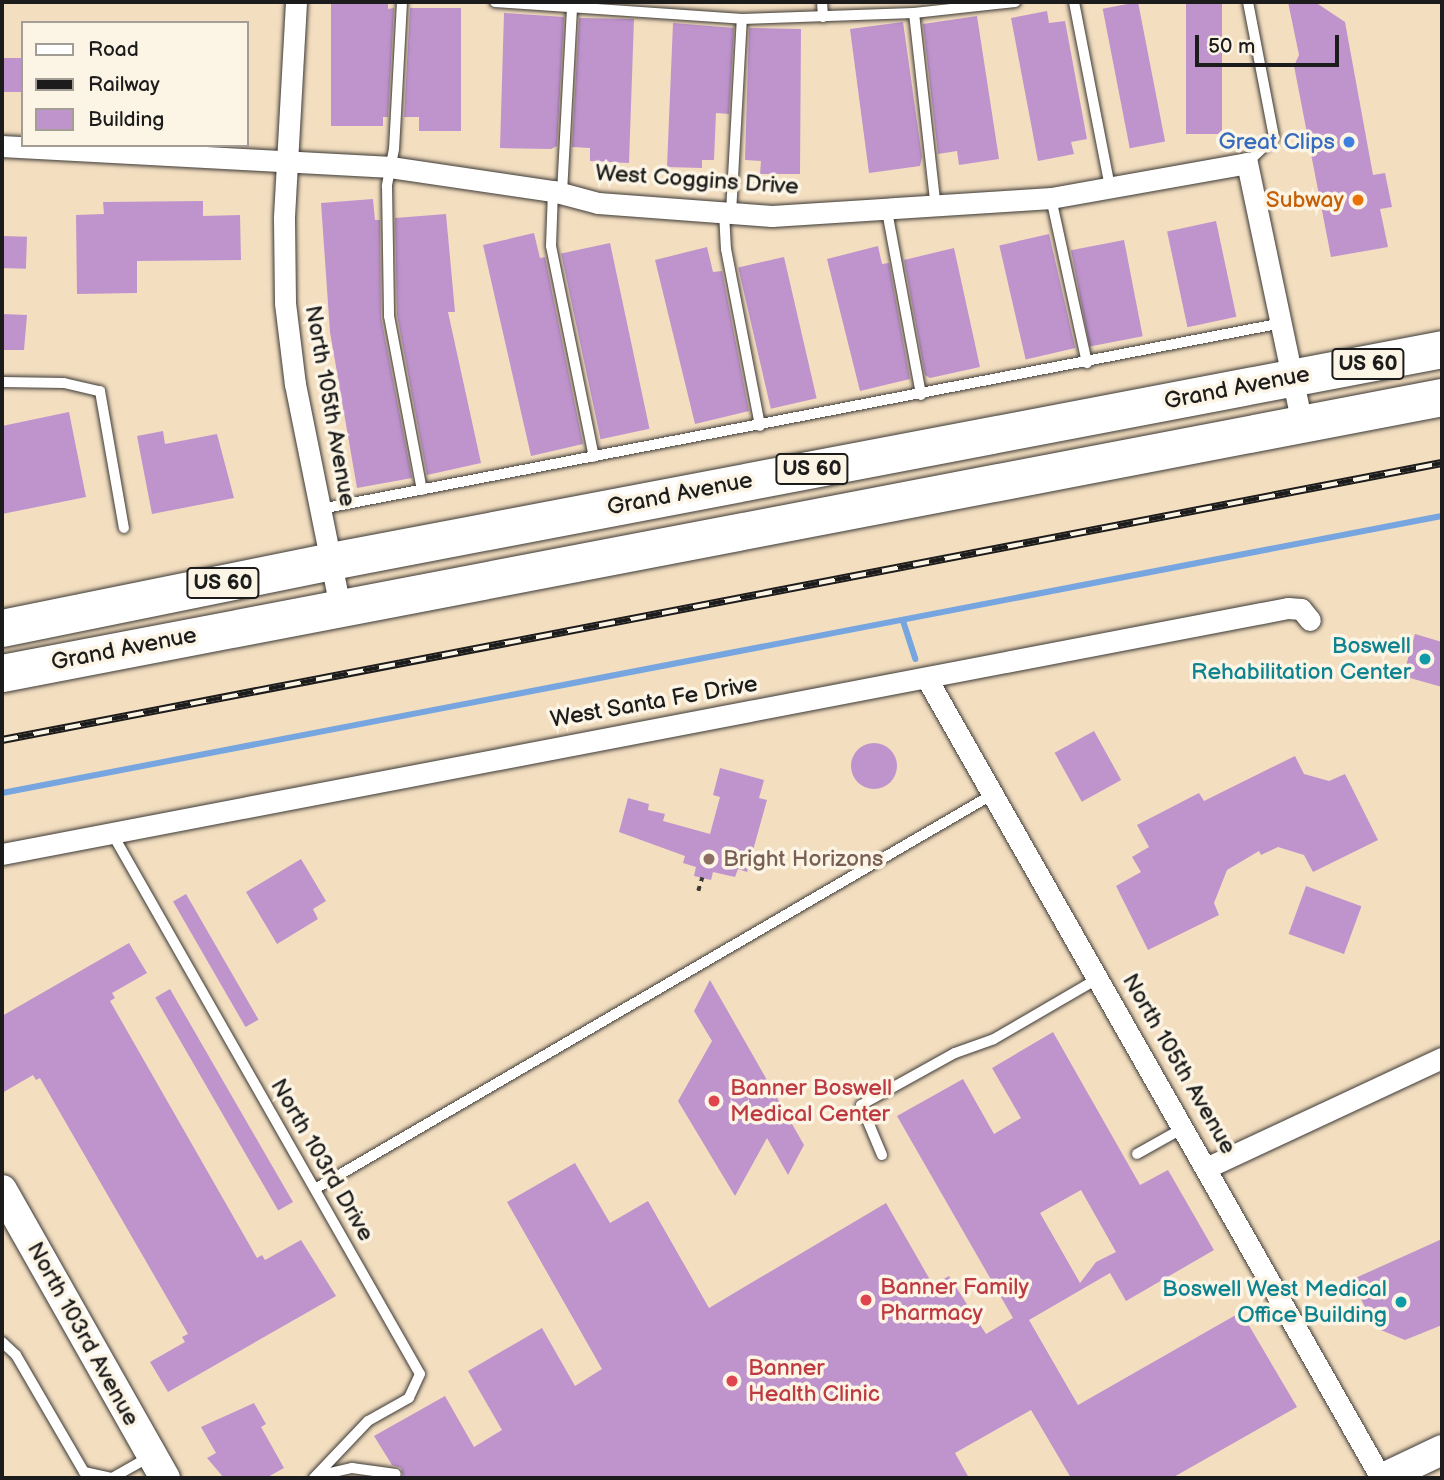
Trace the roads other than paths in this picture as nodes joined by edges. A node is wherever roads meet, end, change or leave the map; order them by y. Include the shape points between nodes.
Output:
1 (296, 2) edge
2 (402, 2) edge
3 (495, 2) edge
4 (822, 2) edge
5 (1015, 2) edge
6 (1074, 2) edge
7 (1248, 2) edge
8 (542, 3) edge
9 (572, 7) junction
10 (914, 13) junction
11 (823, 18) junction
12 (742, 19) junction
13 (2, 146) edge
14 (21, 146) edge
15 (46, 147) edge
16 (177, 150) edge
17 (287, 160) junction
18 (1247, 163) junction
19 (390, 167) junction
20 (1110, 188) junction
21 (558, 192) junction
22 (1051, 198) junction
23 (936, 208) junction
24 (887, 211) junction
25 (727, 213) junction
26 (1282, 323) junction
27 (1442, 349) edge
28 (1087, 363) junction
29 (1293, 378) junction
30 (2, 382) edge
31 (921, 395) junction
32 (1442, 397) edge
33 (1302, 425) junction
34 (760, 426) junction
35 (594, 457) junction
36 (422, 490) junction
37 (321, 509) junction
38 (124, 528) dead end
39 (331, 561) junction
40 (340, 608) junction
41 (1310, 620) dead end
42 (2, 628) edge
43 (2, 673) edge
44 (927, 679) junction
45 (993, 794) junction
46 (113, 835) junction
47 (2, 853) edge
48 (1099, 978) junction
49 (1442, 1058) edge
50 (1185, 1127) junction
51 (1137, 1154) dead end
52 (882, 1155) dead end
53 (1208, 1167) junction
54 (315, 1189) junction
55 (3, 1197) edge
56 (2, 1342) edge
57 (1442, 1450) edge
58 (158, 1467) edge
59 (396, 1474) dead end
60 (318, 1476) edge
61 (111, 1478) edge
62 (1382, 1478) edge

1 - 17 street, North 105th Avenue
2 - 19 lane
3 - 8 lane
4 - 11 lane
5 - 10 lane
6 - 20 lane
7 - 18 lane via 1274,137
8 - 9 lane
9 - 12 lane
9 - 21 lane
10 - 11 lane
10 - 23 lane
11 - 12 lane
12 - 25 lane
13 - 14 street, West Coggins Drive
15 - 16 street, West Coggins Drive
16 - 17 street, West Coggins Drive
17 - 19 street, West Coggins Drive
17 - 37 street, North 105th Avenue via 284,261 289,341
18 - 20 street, West Coggins Drive
18 - 26 street
19 - 21 street, West Coggins Drive
19 - 36 lane via 389,317
20 - 22 street, West Coggins Drive
21 - 25 street, West Coggins Drive via 598,203
21 - 35 lane via 551,246
22 - 23 street, West Coggins Drive
22 - 28 lane
23 - 24 street, West Coggins Drive
24 - 25 street, West Coggins Drive via 772,216
24 - 31 lane
25 - 34 lane via 726,249
26 - 28 lane
26 - 29 street
27 - 29 highway, Grand Avenue / US 60
28 - 31 lane
29 - 33 street
29 - 39 highway, Grand Avenue / US 60
30 - 38 lane via 64,383 100,391
31 - 34 lane
32 - 33 highway, Grand Avenue / US 60
33 - 40 highway, Grand Avenue / US 60
34 - 35 lane
35 - 36 lane
36 - 37 lane
37 - 39 street, North 105th Avenue
39 - 40 street, North 105th Avenue
39 - 42 highway, Grand Avenue / US 60
40 - 43 highway, Grand Avenue / US 60
41 - 44 street, West Santa Fe Drive via 1301,609 1288,608
44 - 45 street, North 105th Avenue
44 - 46 street, West Santa Fe Drive via 342,787
45 - 48 street, North 105th Avenue
45 - 54 lane
46 - 47 street, West Santa Fe Drive
46 - 54 lane, North 103rd Drive
48 - 50 street, North 105th Avenue
48 - 52 lane via 994,1038 955,1053 861,1105
49 - 53 street
50 - 51 lane
50 - 53 street, North 105th Avenue
53 - 62 street, North 105th Avenue via 1338,1408
54 - 60 lane, North 103rd Drive via 420,1374 409,1398 368,1422
55 - 58 street, North 103rd Avenue
56 - 61 lane via 16,1354 84,1472
57 - 62 street
58 - 61 lane
59 - 60 lane via 352,1468

